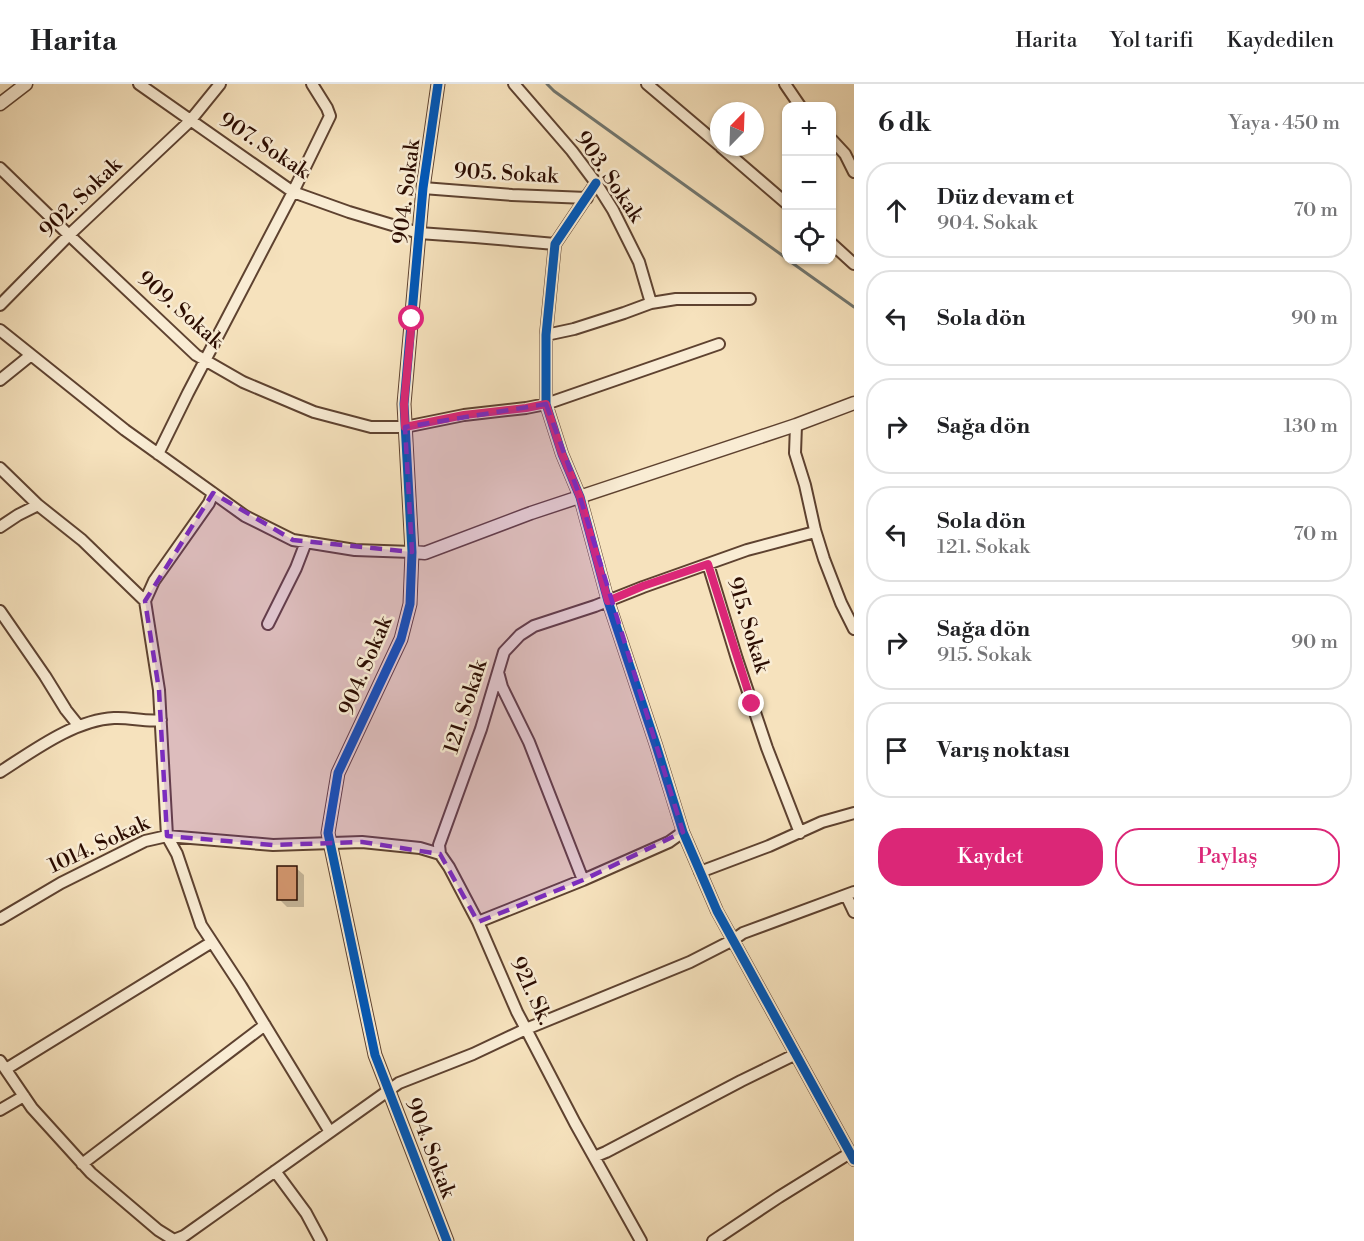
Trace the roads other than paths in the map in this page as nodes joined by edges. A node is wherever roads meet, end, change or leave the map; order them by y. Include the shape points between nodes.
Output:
1 (26, 84) edge
2 (139, 84) edge
3 (220, 84) edge
4 (312, 84) edge
5 (438, 84) edge
6 (514, 84) edge
7 (647, 84) edge
8 (785, 84) edge
9 (797, 102) edge
10 (0, 104) edge
11 (190, 120) junction
12 (710, 138) edge
13 (836, 145) edge
14 (732, 156) edge
15 (0, 168) edge
16 (854, 172) edge
17 (596, 183) junction
18 (423, 188) junction
19 (293, 192) junction
20 (587, 198) junction
21 (782, 200) edge
22 (419, 233) junction
23 (69, 235) junction
24 (555, 244) junction
25 (836, 248) edge
26 (854, 264) edge
27 (750, 299) dead end
28 (651, 303) junction
29 (0, 305) edge
30 (0, 330) edge
31 (546, 335) junction
32 (719, 344) dead end
33 (31, 355) junction
34 (205, 360) junction
35 (0, 380) edge
36 (854, 403) edge
37 (546, 404) junction
38 (796, 425) junction
39 (405, 427) junction
40 (158, 454) junction
41 (0, 468) edge
42 (213, 493) junction
43 (580, 497) junction
44 (38, 505) junction
45 (0, 527) edge
46 (816, 532) junction
47 (306, 542) junction
48 (412, 552) junction
49 (708, 564) junction
50 (146, 601) junction
51 (608, 601) junction
52 (0, 611) edge
53 (268, 624) dead end
54 (854, 629) edge
55 (498, 672) junction
56 (161, 720) junction
57 (78, 725) junction
58 (0, 772) edge
59 (854, 813) edge
60 (683, 832) junction
61 (800, 833) junction
62 (167, 836) junction
63 (330, 844) junction
64 (440, 854) junction
65 (700, 872) junction
66 (583, 880) junction
67 (850, 894) edge
68 (854, 912) edge
69 (0, 919) edge
70 (478, 922) junction
71 (733, 940) junction
72 (212, 942) junction
73 (265, 1024) junction
74 (526, 1029) junction
75 (796, 1054) junction
76 (3, 1065) edge
77 (388, 1091) junction
78 (24, 1096) junction
79 (0, 1110) edge
80 (330, 1132) junction
81 (594, 1157) junction
82 (852, 1157) edge
83 (82, 1164) junction
84 (275, 1171) junction
85 (175, 1240) edge
86 (321, 1241) edge
87 (447, 1241) edge
88 (641, 1241) edge
89 (713, 1241) edge

1 - 10 street
2 - 11 street, 907. Sokak
3 - 11 street, 902. Sokak
4 - 19 street via 330,116
5 - 18 street, 904. Sokak
6 - 17 street, 903. Sokak
7 - 12 street
8 - 9 street
11 - 19 street, 907. Sokak
11 - 23 street, 902. Sokak
13 - 16 street
14 - 21 street
15 - 23 street, 909. Sokak
17 - 20 street
17 - 28 street, 903. Sokak via 639,262
18 - 20 street, 905. Sokak
18 - 22 street, 904. Sokak
19 - 22 street, 907. Sokak
19 - 34 street
20 - 24 street
22 - 24 street, 907. Sokak
22 - 39 street, 904. Sokak
23 - 29 street, 902. Sokak
23 - 34 street, 909. Sokak
24 - 31 street
25 - 26 street
27 - 28 street
28 - 31 street
30 - 33 street
31 - 37 street
32 - 37 street, 909. Sokak
33 - 35 street
33 - 40 street
34 - 39 street, 909. Sokak via 243,382 314,412 371,427
34 - 40 street
36 - 38 street
37 - 39 street, 909. Sokak
37 - 43 street
38 - 43 street
38 - 46 street via 795,453
39 - 48 street, 904. Sokak
40 - 42 street
41 - 44 street
42 - 47 street via 245,516 293,540
42 - 50 street via 154,581
43 - 48 street via 425,553
43 - 51 street
44 - 45 street
44 - 50 street via 82,540
46 - 49 street, 121. Sokak
46 - 54 street
47 - 48 street via 355,550
47 - 53 street
48 - 63 street, 904. Sokak via 410,604 400,639 338,773 328,833
49 - 51 street, 121. Sokak
49 - 61 street, 915. Sokak via 767,748
50 - 56 street
51 - 55 street, 121. Sokak via 534,626 520,635 504,652
51 - 60 street
52 - 57 street
55 - 64 street, 121. Sokak via 439,845
55 - 66 street
56 - 57 street via 114,718
56 - 62 street
57 - 58 street
59 - 61 street
60 - 65 street
60 - 66 street
61 - 65 street
62 - 63 street, 1014. Sokak via 273,845
62 - 69 street, 1014. Sokak via 145,842 71,878
62 - 72 street via 201,925
63 - 64 street via 362,842
63 - 77 street, 904. Sokak via 375,1055
64 - 70 street, 921. Sk.
65 - 71 street
66 - 70 street
67 - 68 street
67 - 71 street
70 - 74 street, 921. Sk.
71 - 74 street via 690,962
71 - 75 street
72 - 73 street
72 - 76 street
73 - 80 street
73 - 83 street
74 - 77 street
74 - 81 street, 921. Sk.
75 - 81 street
75 - 82 street
76 - 78 street
77 - 80 street
77 - 87 street, 904. Sokak
78 - 79 street
78 - 83 street
80 - 84 street
81 - 88 street, 921. Sk.
82 - 89 street via 779,1197
83 - 85 street via 158,1230
84 - 85 street
84 - 86 street

